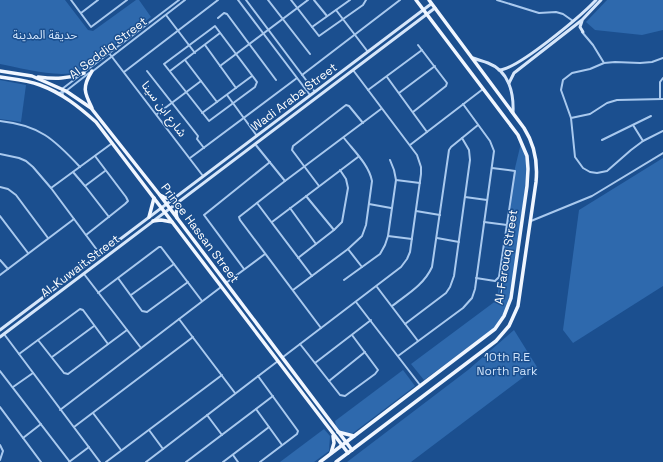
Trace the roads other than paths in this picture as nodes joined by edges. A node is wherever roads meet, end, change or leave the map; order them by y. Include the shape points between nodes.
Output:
1 (71, 0) edge
2 (98, 0) edge
3 (127, 0) edge
4 (179, 0) edge
5 (184, 0) edge
6 (218, 0) edge
7 (238, 0) edge
8 (246, 0) edge
9 (268, 0) edge
10 (291, 0) edge
11 (308, 0) edge
12 (314, 0) edge
13 (344, 0) edge
14 (350, 0) edge
15 (366, 0) edge
16 (400, 0) edge
17 (416, 0) edge
18 (497, 0) edge
19 (596, 0) edge
20 (602, 0) edge
21 (430, 2) edge
22 (346, 3) junction
23 (297, 8) junction
24 (435, 8) junction
25 (336, 10) junction
26 (423, 10) junction
27 (80, 13) junction
28 (427, 14) junction
29 (166, 15) junction
30 (327, 16) junction
31 (218, 18) dead end
32 (282, 19) junction
33 (344, 19) junction
34 (582, 20) junction
35 (573, 21) junction
36 (576, 25) junction
37 (312, 28) junction
38 (268, 30) junction
39 (178, 31) junction
40 (583, 32) junction
41 (220, 33) junction
42 (263, 33) junction
43 (355, 34) junction
44 (249, 44) junction
45 (189, 45) junction
46 (418, 45) dead end
47 (205, 46) junction
48 (422, 50) junction
49 (368, 52) junction
50 (110, 53) junction
51 (195, 53) junction
52 (236, 54) junction
53 (310, 54) dead end
54 (112, 56) junction
55 (472, 58) junction
56 (663, 58) edge
57 (185, 60) junction
58 (604, 63) junction
59 (220, 66) junction
60 (435, 66) junction
61 (353, 70) junction
62 (499, 70) junction
63 (0, 71) edge
64 (92, 71) junction
65 (147, 71) dead end
66 (170, 71) junction
67 (124, 72) junction
68 (84, 73) junction
69 (302, 75) junction
70 (32, 76) junction
71 (252, 76) junction
72 (0, 77) edge
73 (387, 77) junction
74 (297, 78) junction
75 (663, 78) edge
76 (276, 80) dead end
77 (201, 81) junction
78 (509, 83) junction
79 (236, 88) junction
80 (483, 89) junction
81 (368, 90) junction
82 (62, 92) junction
83 (186, 92) junction
84 (315, 92) junction
85 (399, 93) junction
86 (227, 95) junction
87 (310, 95) junction
88 (661, 98) edge
89 (217, 102) junction
90 (172, 103) junction
91 (232, 103) junction
92 (463, 104) junction
93 (382, 109) junction
94 (93, 111) junction
95 (413, 112) junction
96 (513, 113) junction
97 (156, 114) junction
98 (202, 114) junction
99 (651, 116) dead end
100 (244, 118) junction
101 (571, 118) junction
102 (0, 121) edge
103 (276, 121) junction
104 (363, 124) junction
105 (478, 125) junction
106 (280, 126) junction
107 (633, 126) junction
108 (663, 131) edge
109 (427, 132) junction
110 (257, 136) junction
111 (344, 138) junction
112 (462, 138) junction
113 (602, 140) dead end
114 (643, 141) junction
115 (112, 143) junction
116 (256, 144) junction
117 (410, 145) junction
118 (204, 148) junction
119 (663, 153) edge
120 (0, 154) edge
121 (95, 156) junction
122 (358, 157) junction
123 (190, 158) junction
124 (390, 160) dead end
125 (270, 162) junction
126 (80, 166) junction
127 (304, 167) junction
128 (492, 168) junction
129 (340, 170) junction
130 (105, 171) junction
131 (73, 172) junction
132 (203, 176) junction
133 (396, 180) junction
134 (285, 181) junction
135 (420, 182) junction
136 (0, 186) edge
137 (85, 186) junction
138 (319, 186) junction
139 (51, 188) junction
140 (159, 194) junction
141 (306, 196) junction
142 (465, 197) junction
143 (154, 198) junction
144 (175, 198) junction
145 (487, 200) junction
146 (179, 202) junction
147 (257, 203) junction
148 (166, 204) junction
149 (369, 204) junction
150 (162, 208) junction
151 (170, 208) junction
152 (290, 208) junction
153 (391, 208) junction
154 (416, 211) junction
155 (165, 212) junction
156 (440, 215) junction
157 (0, 216) edge
158 (108, 217) junction
159 (149, 217) junction
160 (74, 218) junction
161 (178, 219) junction
162 (153, 221) junction
163 (531, 221) junction
164 (172, 222) junction
165 (272, 222) junction
166 (484, 222) junction
167 (507, 225) junction
168 (334, 230) junction
169 (86, 235) junction
170 (388, 236) junction
171 (48, 238) junction
172 (437, 238) junction
173 (412, 240) junction
174 (459, 242) junction
175 (316, 244) junction
176 (348, 249) junction
177 (28, 253) junction
178 (100, 254) junction
179 (265, 254) junction
180 (298, 258) junction
181 (0, 260) edge
182 (174, 264) junction
183 (362, 267) junction
184 (8, 269) junction
185 (244, 269) junction
186 (84, 274) junction
187 (0, 275) edge
188 (312, 276) junction
189 (118, 278) junction
190 (476, 278) junction
191 (344, 280) dead end
192 (188, 282) junction
193 (226, 283) junction
194 (221, 286) junction
195 (377, 286) junction
196 (293, 290) junction
197 (98, 292) junction
198 (46, 295) junction
199 (131, 296) junction
200 (50, 300) junction
201 (202, 301) junction
202 (356, 302) junction
203 (392, 306) junction
204 (179, 319) junction
205 (371, 320) junction
206 (405, 324) junction
207 (94, 326) junction
208 (321, 328) junction
209 (0, 330) edge
210 (127, 330) junction
211 (4, 334) junction
212 (352, 335) junction
213 (0, 337) edge
214 (193, 337) junction
215 (38, 340) junction
216 (418, 341) junction
217 (108, 344) junction
218 (300, 344) junction
219 (141, 348) junction
220 (365, 352) junction
221 (19, 354) junction
222 (398, 356) junction
223 (52, 357) junction
224 (282, 358) junction
225 (278, 361) junction
226 (315, 364) junction
227 (0, 371) edge
228 (33, 373) junction
229 (222, 375) junction
230 (258, 376) junction
231 (329, 381) junction
232 (421, 386) junction
233 (13, 387) junction
234 (236, 393) junction
235 (273, 396) junction
236 (0, 407) edge
237 (256, 409) junction
238 (60, 410) junction
239 (93, 413) junction
240 (207, 415) junction
241 (41, 424) junction
242 (74, 427) junction
243 (269, 427) junction
244 (149, 430) junction
245 (337, 432) junction
246 (333, 433) junction
247 (222, 435) junction
248 (354, 436) junction
249 (24, 438) junction
250 (346, 443) junction
251 (282, 445) junction
252 (0, 446) edge
253 (342, 446) junction
254 (89, 447) junction
255 (163, 449) junction
256 (122, 450) junction
257 (352, 450) junction
258 (348, 453) junction
259 (232, 454) junction
260 (331, 454) junction
261 (0, 460) edge
262 (41, 462) edge
263 (69, 462) edge
264 (100, 462) edge
265 (106, 462) edge
266 (146, 462) edge
267 (186, 462) edge
268 (223, 462) edge
269 (238, 462) edge
270 (260, 462) edge
271 (320, 462) edge
272 (336, 462) edge

1 - 27 street
2 - 27 street
3 - 27 street via 91,27
4 - 50 street, Al Seddiq Street
5 - 29 street, Al Seddiq Street
6 - 39 street
7 - 42 street
8 - 38 street
9 - 32 street
10 - 23 street
11 - 23 street
12 - 30 street
13 - 22 street
14 - 22 street
15 - 33 street
16 - 43 street
17 - 26 main road, Al-Farouq Street
18 - 35 street via 539,13 564,14
19 - 35 main road
20 - 34 main road
21 - 24 main road, Al-Farouq Street
21 - 26 main road, Wadi Araba Street
22 - 25 street
23 - 32 street
23 - 37 street
24 - 28 main road, Wadi Araba Street
24 - 55 main road, Al-Farouq Street
25 - 30 street
25 - 33 street
26 - 28 main road, Al-Farouq Street
26 - 49 main road, Wadi Araba Street
28 - 61 main road, Wadi Araba Street
28 - 80 main road, Al-Farouq Street
29 - 39 street
29 - 54 street, Al Seddiq Street
30 - 37 street
31 - 44 street via 224,13 227,14
32 - 38 street
32 - 53 street
33 - 37 street via 319,36
33 - 43 street
34 - 36 main road
34 - 40 main road via 580,26
35 - 36 street
35 - 62 main road via 513,66
36 - 40 street
36 - 78 main road via 514,73
38 - 42 street
38 - 69 street
39 - 45 street
39 - 67 street
40 - 58 street
41 - 45 street via 215,26
41 - 47 street
41 - 52 street
42 - 44 street
42 - 74 street
43 - 49 street
43 - 69 street
44 - 52 street
44 - 76 street
45 - 51 street
45 - 66 street via 164,64
46 - 48 street
47 - 51 street
47 - 59 street
48 - 60 street
48 - 73 street
49 - 84 main road, Wadi Araba Street
50 - 54 street, شارع ابن سينا
50 - 68 street, Al Seddiq Street
51 - 57 street
52 - 59 street
52 - 71 street
54 - 64 street, Al Seddiq Street
54 - 67 street, شارع ابن سينا
55 - 62 main road via 489,63
55 - 96 main road, Al-Farouq Street
56 - 58 street via 652,62
57 - 66 street
57 - 77 street
58 - 101 street via 572,73 563,80 561,90
59 - 79 street
60 - 85 street
60 - 95 street via 447,83 446,86
61 - 81 street
61 - 106 main road, Wadi Araba Street
62 - 78 main road
63 - 70 main road, Prince Hassan Street
64 - 82 street, Al Seddiq Street
64 - 94 main road via 86,80 84,90
65 - 90 street
66 - 83 street
67 - 97 street, شارع ابن سينا
68 - 70 main road via 59,79
68 - 82 street, Al Seddiq Street
69 - 84 street
70 - 82 main road, Prince Hassan Street
71 - 79 street
71 - 91 street via 256,82 255,87
72 - 82 main road, Prince Hassan Street via 39,84
73 - 81 street
73 - 85 street
74 - 87 street
74 - 100 street
75 - 88 street via 660,82
77 - 83 street
77 - 89 street
78 - 96 main road via 513,97
79 - 86 street
80 - 92 street
80 - 232 main road, Al-Farouq Street via 518,135 528,163 511,298 509,307 495,330
81 - 93 street
82 - 94 main road, Prince Hassan Street
82 - 115 main road, Prince Hassan Street via 96,122
83 - 90 street
83 - 98 street
84 - 87 main road, Wadi Araba Street
85 - 95 street
86 - 89 street
86 - 91 street
87 - 103 main road, Wadi Araba Street
88 - 101 street via 618,100 590,114
89 - 98 street
90 - 97 street
90 - 118 street via 198,136
91 - 98 street via 209,121
91 - 100 street
92 - 105 street
92 - 109 street
93 - 104 street
93 - 117 street
94 - 140 main road, Prince Hassan Street
95 - 109 street
96 - 163 main road, Al-Farouq Street via 530,136 537,157
97 - 123 street, شارع ابن سينا
99 - 107 street
100 - 110 street
100 - 118 street
101 - 114 street via 575,157 580,165 590,172 607,171
102 - 126 street via 30,127 49,136
103 - 106 main road
103 - 110 main road, Wadi Araba Street
104 - 111 street
104 - 127 street via 346,105 293,146 292,150
105 - 112 street
105 - 128 street via 493,147
106 - 116 main road, Wadi Araba Street
107 - 113 street
107 - 114 street
108 - 114 street
109 - 117 street
110 - 132 main road, Wadi Araba Street
111 - 122 street
111 - 127 street
112 - 142 street via 470,154
112 - 156 street via 449,150
115 - 121 street
115 - 143 main road, Prince Hassan Street
116 - 125 street
116 - 146 main road, Wadi Araba Street
117 - 135 street via 420,161
118 - 123 street
119 - 163 street via 592,196
120 - 139 street via 26,161
121 - 126 street
121 - 130 street
122 - 129 street
122 - 149 street via 371,176
123 - 132 street, شارع ابن سينا
124 - 133 street
125 - 134 street
125 - 185 street via 204,214
126 - 131 street
127 - 134 street
127 - 138 street
128 - 145 street
128 - 167 street via 515,171
129 - 138 street
129 - 168 street via 348,188 344,218
130 - 137 street
130 - 158 street via 128,199 127,203
131 - 137 street
131 - 139 street
132 - 144 main road, Wadi Araba Street
133 - 135 street
133 - 153 street
134 - 147 street
135 - 154 street
136 - 171 street via 16,195
137 - 158 street
138 - 141 street
139 - 160 street
140 - 144 main road via 166,198
140 - 148 main road, Prince Hassan Street
141 - 152 street
141 - 168 street
142 - 145 street
142 - 174 street
143 - 150 main road, Prince Hassan Street
143 - 159 main road
144 - 148 main road, Wadi Araba Street
145 - 166 street
146 - 151 main road, Wadi Araba Street
146 - 161 main road via 176,213
147 - 165 street
147 - 179 street via 241,215 240,220
148 - 150 main road, Al-Kuwait Street
148 - 151 main road, Prince Hassan Street
149 - 153 street
149 - 176 street via 362,236
150 - 155 main road, Prince Hassan Street
150 - 159 main road, Al-Kuwait Street
151 - 155 main road, Al-Kuwait Street
151 - 161 main road, Prince Hassan Street
152 - 165 street
152 - 175 street
153 - 170 street
154 - 156 street
154 - 173 street
155 - 162 main road, Al-Kuwait Street
155 - 164 main road, Prince Hassan Street
156 - 172 street
157 - 177 street
158 - 169 street
159 - 178 main road, Al-Kuwait Street
160 - 169 street
160 - 171 street
161 - 193 main road, Prince Hassan Street
162 - 164 main road
162 - 186 main road, Al-Kuwait Street
163 - 257 main road, Al-Farouq Street via 518,306 505,331 481,353
164 - 194 main road, Prince Hassan Street
165 - 180 street
166 - 167 street
166 - 190 street
167 - 190 street via 499,277 495,281
168 - 175 street
169 - 178 street
170 - 173 street
170 - 183 street via 380,254
171 - 177 street
172 - 174 street
172 - 203 street via 434,261 429,273 419,285
173 - 195 street via 405,263
174 - 206 street via 450,288
175 - 180 street
176 - 183 street
176 - 188 street
177 - 184 street
178 - 198 main road, Al-Kuwait Street
179 - 185 street
179 - 196 street
180 - 188 street
181 - 184 street
182 - 189 street via 159,247
182 - 192 street
182 - 199 street
183 - 191 street
184 - 187 street
185 - 193 street
186 - 197 street
186 - 200 main road, Al-Kuwait Street
188 - 196 street
189 - 197 street
189 - 199 street
190 - 216 street via 474,294 466,305
192 - 199 street via 147,312 142,311
192 - 201 street
193 - 224 main road, Prince Hassan Street
194 - 201 street
194 - 225 main road, Prince Hassan Street
195 - 202 street
195 - 203 street
196 - 208 street
197 - 210 street
198 - 200 main road
198 - 209 main road, Al-Kuwait Street
200 - 211 main road, Al-Kuwait Street
201 - 204 street
202 - 205 street
202 - 208 street
203 - 206 street
204 - 214 street
204 - 219 street
205 - 212 street
205 - 222 street
206 - 216 street
207 - 215 street via 80,309
207 - 217 street
207 - 223 street
208 - 218 street
210 - 217 street
210 - 219 street
211 - 213 main road, Al-Kuwait Street
211 - 221 street
212 - 220 street
212 - 226 street
214 - 229 street
214 - 239 street
215 - 221 street
215 - 223 street
216 - 222 street
217 - 223 street via 68,374 64,373
218 - 224 street
218 - 226 street
219 - 238 street
220 - 231 street
220 - 231 street via 377,367 375,374 345,396 340,396
221 - 228 street
222 - 232 street
224 - 245 main road, Prince Hassan Street
225 - 230 street
225 - 246 main road, Prince Hassan Street
226 - 231 street
227 - 233 street
228 - 233 street
228 - 238 street
229 - 234 street
229 - 244 street
230 - 234 street
230 - 235 street
232 - 248 main road, Al-Farouq Street
233 - 241 street
234 - 240 street
235 - 237 street
235 - 251 street via 298,431
236 - 249 street
237 - 243 street
237 - 247 street
238 - 242 street
239 - 242 street
239 - 256 street
240 - 247 street
240 - 255 street
241 - 249 street
241 - 263 street
242 - 254 street
243 - 251 street
243 - 259 street
244 - 255 street
244 - 256 street
245 - 248 main road
245 - 250 main road, Prince Hassan Street
246 - 253 main road, Prince Hassan Street
246 - 260 main road
247 - 267 street
248 - 250 main road, Al-Farouq Street
249 - 262 street
250 - 253 main road, Al-Farouq Street
250 - 257 main road, Prince Hassan Street
251 - 270 street
252 - 261 street via 3,451
253 - 258 main road, Prince Hassan Street
253 - 260 main road, Al-Farouq Street
254 - 263 street
254 - 264 street
255 - 266 street
256 - 265 street
257 - 258 main road, Al-Farouq Street
258 - 272 main road, Al-Farouq Street
259 - 268 street
259 - 269 street
260 - 271 main road, Al-Farouq Street

